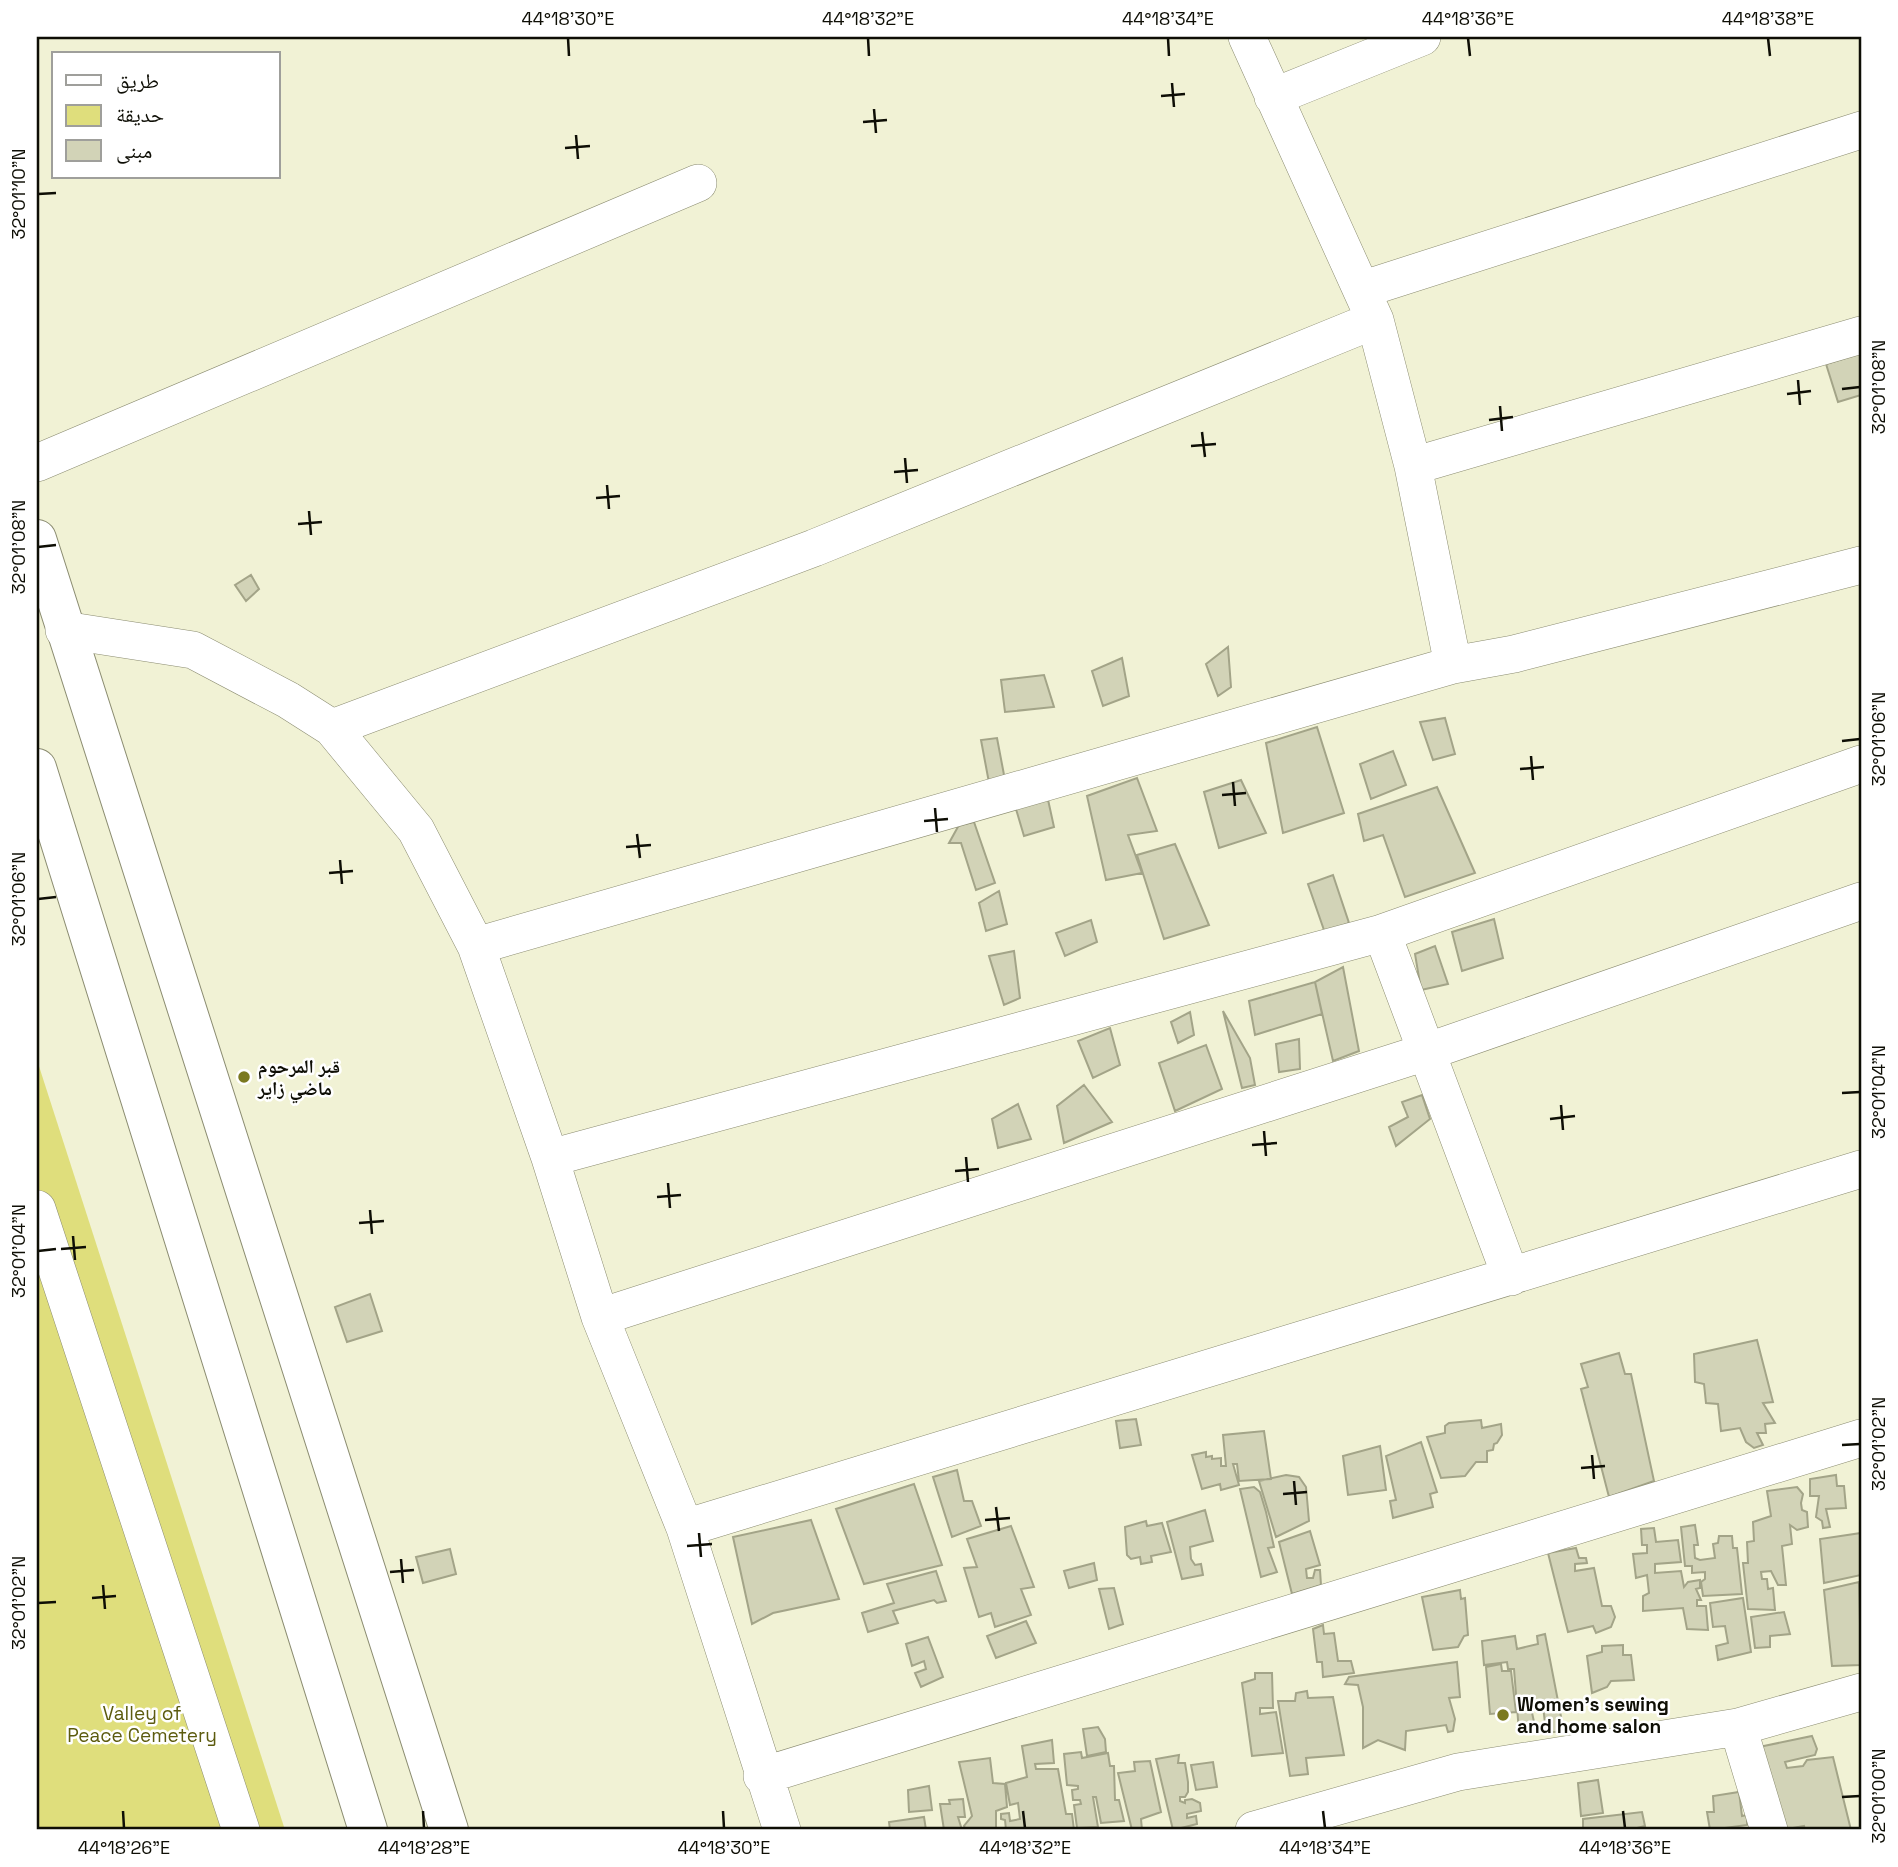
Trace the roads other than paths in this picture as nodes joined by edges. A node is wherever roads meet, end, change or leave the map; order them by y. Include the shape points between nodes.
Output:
1 (1247, 37) edge
2 (1422, 37) edge
3 (1273, 97) junction
4 (1861, 130) edge
5 (698, 183) dead end
6 (1369, 304) junction
7 (1861, 335) edge
8 (37, 463) edge
9 (1413, 466) junction
10 (37, 539) edge
11 (1861, 565) edge
12 (64, 630) junction
13 (1453, 665) junction
14 (331, 728) junction
15 (1861, 764) edge
16 (37, 768) edge
17 (1861, 901) edge
18 (1382, 933) junction
19 (476, 946) junction
20 (1426, 1052) junction
21 (550, 1158) junction
22 (1861, 1169) edge
23 (37, 1209) edge
24 (1511, 1277) junction
25 (600, 1317) junction
26 (1861, 1438) edge
27 (685, 1528) junction
28 (1861, 1692) edge
29 (1738, 1727) junction
30 (762, 1776) junction
31 (241, 1830) edge
32 (368, 1830) edge
33 (449, 1830) edge
34 (782, 1830) edge
35 (1254, 1830) edge
36 (1769, 1830) edge

1 - 3 street
2 - 3 street
3 - 6 street
4 - 6 street
5 - 8 street
6 - 9 street
6 - 14 street via 814,548
7 - 9 street
9 - 13 street
10 - 12 main road
11 - 13 street via 1514,654
12 - 14 street via 193,650
12 - 33 main road
13 - 19 street
14 - 19 street via 416,830
15 - 18 street
16 - 32 main road
17 - 20 street
18 - 20 street
18 - 21 street
19 - 21 street
20 - 24 street
20 - 25 street
21 - 25 street
22 - 24 street
23 - 31 street
24 - 27 street
25 - 27 street
26 - 30 street
27 - 30 street
28 - 29 street
29 - 35 street via 1458,1772
29 - 36 street
30 - 34 street

